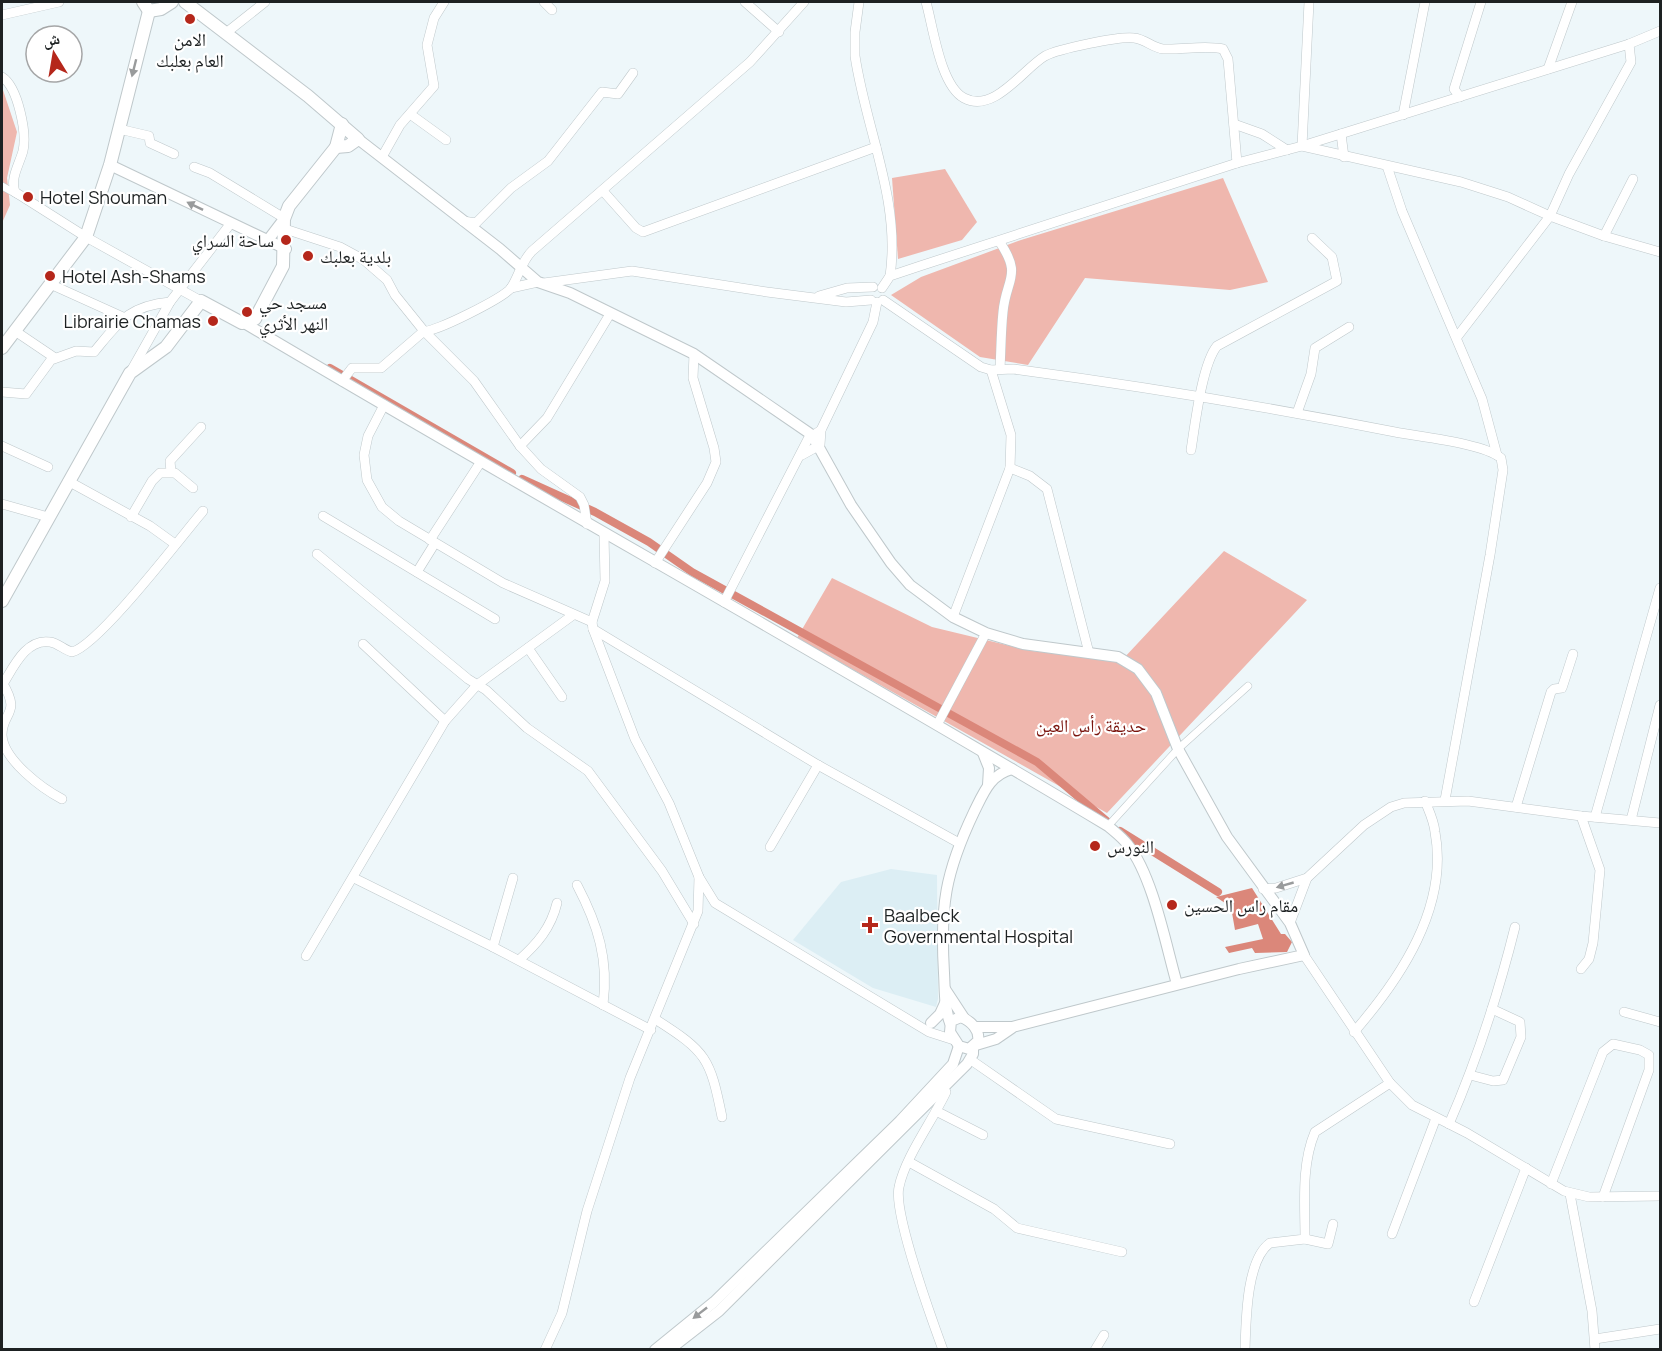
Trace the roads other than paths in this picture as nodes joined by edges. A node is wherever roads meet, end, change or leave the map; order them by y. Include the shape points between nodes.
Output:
1 (59, 2) edge
2 (172, 2) edge
3 (185, 2) edge
4 (265, 2) edge
5 (444, 2) edge
6 (544, 2) edge
7 (745, 2) edge
8 (804, 2) edge
9 (860, 2) edge
10 (926, 2) edge
11 (1310, 2) edge
12 (1425, 2) edge
13 (1481, 2) edge
14 (1572, 2) edge
15 (146, 6) edge
16 (552, 10) dead end
17 (2, 15) edge
18 (778, 32) junction
19 (1660, 32) edge
20 (226, 33) junction
21 (1629, 44) junction
22 (1548, 69) junction
23 (633, 73) dead end
24 (2, 77) edge
25 (1460, 97) junction
26 (410, 114) junction
27 (1403, 115) junction
28 (342, 124) junction
29 (1234, 124) junction
30 (119, 129) junction
31 (1341, 134) junction
32 (358, 139) junction
33 (446, 140) dead end
34 (1302, 146) junction
35 (336, 147) junction
36 (876, 147) junction
37 (1287, 150) junction
38 (174, 154) dead end
39 (382, 157) junction
40 (1344, 157) junction
41 (1237, 164) junction
42 (110, 165) junction
43 (1387, 166) junction
44 (194, 167) dead end
45 (1633, 179) dead end
46 (2, 186) edge
47 (603, 191) junction
48 (19, 195) junction
49 (1550, 216) junction
50 (463, 220) junction
51 (284, 222) junction
52 (231, 223) junction
53 (1604, 236) junction
54 (86, 237) junction
55 (1312, 238) dead end
56 (268, 240) junction
57 (999, 241) junction
58 (286, 249) junction
59 (1660, 252) edge
60 (521, 267) junction
61 (890, 276) junction
62 (539, 283) junction
63 (50, 284) junction
64 (511, 288) junction
65 (877, 288) junction
66 (180, 289) junction
67 (817, 296) junction
68 (201, 301) junction
69 (877, 301) junction
70 (170, 302) junction
71 (610, 314) junction
72 (123, 317) junction
73 (246, 324) junction
74 (1349, 327) dead end
75 (15, 331) junction
76 (424, 331) junction
77 (1457, 337) junction
78 (2, 348) edge
79 (694, 354) junction
80 (55, 358) junction
81 (708, 362) junction
82 (995, 370) junction
83 (130, 373) junction
84 (693, 378) junction
85 (343, 379) junction
86 (2, 392) edge
87 (1200, 395) junction
88 (384, 405) junction
89 (1297, 413) junction
90 (201, 427) dead end
91 (811, 434) junction
92 (2, 446) edge
93 (520, 446) junction
94 (819, 449) junction
95 (1191, 450) dead end
96 (1497, 454) junction
97 (802, 455) junction
98 (480, 463) junction
99 (48, 467) dead end
100 (1010, 468) junction
101 (171, 472) junction
102 (68, 481) junction
103 (193, 488) dead end
104 (2, 504) edge
105 (203, 511) dead end
106 (322, 516) dead end
107 (48, 517) junction
108 (130, 517) junction
109 (587, 524) junction
110 (604, 534) junction
111 (433, 542) junction
112 (175, 544) junction
113 (317, 554) dead end
114 (661, 555) junction
115 (417, 572) junction
116 (1660, 588) edge
117 (726, 597) junction
118 (2, 601) edge
119 (573, 615) junction
120 (953, 617) junction
121 (495, 619) dead end
122 (592, 625) junction
123 (986, 633) junction
124 (363, 644) dead end
125 (528, 648) junction
126 (1089, 653) junction
127 (1573, 654) dead end
128 (2, 683) edge
129 (477, 685) junction
130 (1248, 686) dead end
131 (562, 697) dead end
132 (1660, 705) edge
133 (445, 721) junction
134 (938, 722) junction
135 (1178, 749) junction
136 (983, 753) junction
137 (818, 765) junction
138 (1012, 769) junction
139 (988, 785) junction
140 (62, 799) dead end
141 (1445, 800) junction
142 (1425, 801) junction
143 (1516, 807) junction
144 (1581, 816) junction
145 (1595, 817) junction
146 (1631, 820) junction
147 (1660, 823) edge
148 (1108, 826) junction
149 (959, 843) junction
150 (771, 847) dead end
151 (699, 877) junction
152 (354, 878) junction
153 (513, 878) dead end
154 (1307, 879) junction
155 (577, 885) dead end
156 (1263, 888) junction
157 (557, 903) dead end
158 (715, 903) junction
159 (698, 911) junction
160 (1290, 922) junction
161 (694, 924) junction
162 (1515, 927) dead end
163 (493, 947) junction
164 (1304, 955) junction
165 (306, 956) dead end
166 (519, 960) junction
167 (1581, 969) dead end
168 (1177, 984) junction
169 (945, 989) junction
170 (945, 1003) junction
171 (603, 1005) junction
172 (1492, 1009) junction
173 (1624, 1012) dead end
174 (964, 1018) junction
175 (655, 1019) junction
176 (1660, 1022) edge
177 (950, 1023) junction
178 (926, 1025) junction
179 (975, 1027) junction
180 (1012, 1028) junction
181 (651, 1030) junction
182 (1354, 1032) junction
183 (956, 1043) junction
184 (974, 1046) junction
185 (971, 1060) junction
186 (1470, 1075) junction
187 (1390, 1083) junction
188 (942, 1084) junction
189 (936, 1111) junction
190 (722, 1117) dead end
191 (1436, 1118) junction
192 (1449, 1124) junction
193 (983, 1135) dead end
194 (1170, 1144) dead end
195 (866, 1161) junction
196 (909, 1162) junction
197 (1526, 1168) junction
198 (1551, 1184) junction
199 (1570, 1194) junction
200 (1660, 1196) edge
201 (1603, 1197) junction
202 (1334, 1224) dead end
203 (1392, 1234) dead end
204 (1305, 1239) junction
205 (1122, 1251) dead end
206 (1474, 1302) dead end
207 (1660, 1329) edge
208 (1104, 1335) dead end
209 (1595, 1339) junction
210 (545, 1350) edge
211 (655, 1350) edge
212 (669, 1350) edge
213 (943, 1350) edge
214 (1095, 1350) edge
215 (1245, 1350) edge
216 (1595, 1350) edge

1 - 17 street
2 - 15 main road via 161,9
3 - 20 main road
4 - 20 street
5 - 26 street via 434,18 427,45 435,84
6 - 16 street
7 - 18 street
8 - 18 street
9 - 36 street via 855,56
10 - 29 street via 945,71 952,87 968,99 998,94 1050,54 1136,38 1160,48 1225,51
11 - 34 street
12 - 27 street
13 - 25 street via 1454,88
14 - 22 street
15 -> 30 main road
18 - 47 street via 750,62
19 - 21 street
20 - 28 main road
21 - 22 street
21 - 49 street via 1631,62
22 - 25 street
23 - 50 street via 618,94 602,92 548,161 511,188 476,223
24 - 48 street via 12,89 24,129 23,152 14,181
25 - 27 street
26 - 33 street
26 - 39 street via 399,125
27 - 31 street
28 - 32 main road
28 - 35 main road
29 - 37 street via 1262,134
29 - 41 street
30 - 38 street via 149,136 150,143
30 - 42 main road
31 - 34 street
31 - 40 street
32 - 35 main road via 348,146
32 - 39 street
34 - 37 street
34 - 40 street
35 - 51 main road via 289,206
36 - 47 street via 644,232
36 - 61 street via 892,226
37 - 41 street
39 - 50 street
40 - 43 street
41 - 57 street
52 -> 42 street
42 - 54 main road
43 - 49 street via 1461,182
43 - 77 street via 1402,211
44 - 51 street via 210,173
45 - 53 street
46 - 48 street
47 - 60 street via 536,247
48 - 54 street
49 - 53 street
49 - 77 street
50 - 60 street
51 - 56 street
51 - 58 main road
51 - 76 street via 359,257 387,280
52 - 56 street
52 - 66 street
53 - 59 street
54 - 63 main road
54 - 66 street
55 - 87 street via 1332,257 1337,282 1216,346
56 - 58 street
57 - 61 street
57 - 82 street via 1009,257 1012,277
58 - 73 main road via 284,266 258,315
60 - 62 street
60 - 64 street
61 - 65 street
62 - 64 street
62 - 67 street via 632,271 737,289
62 - 71 street via 570,293
63 - 72 street
63 - 75 main road
64 - 76 street via 488,306 461,315 431,332
65 - 67 street via 847,288
65 - 69 street via 885,294
65 - 69 street via 868,295
66 - 68 street
66 - 70 street
67 - 69 street via 846,302
68 - 73 main road
68 - 83 main road via 166,347
69 - 82 street via 972,362
69 - 91 street via 873,322
70 - 72 street via 141,307
70 - 83 street
71 - 79 street
71 - 93 street via 547,418
72 - 80 street via 94,352 79,351
73 - 85 street
74 - 89 street via 1315,348 1311,374
75 - 78 main road
75 - 80 street
76 - 85 street via 381,368 352,368
76 - 93 street via 474,381
77 - 96 street via 1482,399
79 - 81 street
79 - 84 street
80 - 86 street via 43,367 26,394
81 - 84 street
81 - 91 street
82 - 87 street
82 - 100 street via 1011,435
83 - 102 main road
84 - 114 street via 716,462
85 - 88 street
87 - 89 street
87 - 95 street
88 - 98 street
88 - 111 street via 365,445 367,480 382,507
89 - 96 street
90 - 101 street via 170,461
91 - 94 street
91 - 97 street
92 - 99 street
93 - 109 street via 541,469 580,497
94 - 97 street
94 - 120 street via 891,563 910,585
96 - 141 street via 1503,470
97 - 117 street
98 - 109 street
98 - 111 street
100 - 120 street
100 - 126 street via 1041,482 1049,495
101 - 103 street
101 - 108 street via 154,478
102 - 107 main road
102 - 108 street
104 - 107 street
105 - 112 street
106 - 115 street
107 - 118 main road
108 - 112 street
109 - 110 street
110 - 114 street
110 - 122 street via 605,582
111 - 115 street
111 - 119 street via 520,592
112 - 128 street via 125,605 83,646 72,652 51,642 39,643 23,653
113 - 129 street
114 - 117 street
115 - 121 street
116 - 145 street
117 - 134 street
119 - 122 street
119 - 125 street
120 - 123 street
122 - 137 street
122 - 151 street via 634,739 669,803
123 - 126 street via 1023,644
123 - 134 street
124 - 133 street
125 - 129 street
125 - 131 street
126 - 135 street via 1118,657 1145,676 1156,693
127 - 143 street via 1563,687 1551,692
128 - 140 street via 11,705 2,732 5,745 32,780
129 - 133 street
129 - 161 street via 520,723 588,771 662,871
130 - 135 street
132 - 146 street
133 - 152 street
134 - 136 street
135 - 148 street
135 - 156 street via 1227,837
136 - 138 street
136 - 139 street via 989,768
137 - 149 street
137 - 150 street
138 - 139 street via 998,774
138 - 148 street
139 - 149 street
141 - 142 street
141 - 143 street
142 - 154 street via 1404,802 1380,813
142 - 182 street via 1435,831 1438,859 1427,916 1412,953 1391,987
143 - 144 street
144 - 145 street
144 - 167 street via 1600,870 1593,943 1589,959
145 - 146 street
146 - 147 street
148 - 168 street via 1138,861
149 - 169 street via 947,878 942,914
151 - 158 street
151 - 159 street
152 - 163 street
152 - 165 street
153 - 163 street
154 -> 156 street
154 - 160 street
155 - 171 street via 601,938 606,981
156 - 160 street
157 - 166 street via 548,929
158 - 159 street
158 - 178 street
159 - 161 street
160 - 164 street
161 - 175 street
162 - 172 street
163 - 166 street
164 - 168 street
164 - 182 street
166 - 171 street
168 - 180 street
169 - 170 street
169 - 174 street
170 - 177 street
170 - 178 street via 940,1014
171 - 181 street
172 - 186 street
172 - 186 street via 1520,1022 1519,1045 1503,1080
173 - 176 street
174 - 177 street via 957,1017
174 - 179 street
175 - 181 street
175 - 190 street via 678,1033 706,1059 714,1076
177 - 178 street
177 - 183 street
178 - 183 street
179 - 180 street
179 - 184 street via 979,1038
180 - 184 street via 996,1039
181 - 210 street via 610,1137 562,1312
182 - 187 street
183 - 184 street via 966,1049
183 - 188 street via 953,1064
184 - 185 street
185 - 188 street
185 - 194 street via 1056,1119
186 - 192 street
187 - 191 street via 1412,1105
187 - 204 street via 1315,1132 1307,1166
188 - 189 street via 946,1092
188 - 195 street
189 - 193 street
189 - 196 street
191 - 192 street
191 - 203 street
192 - 197 street
195 -> 211 street via 714,1302
195 - 212 street via 719,1311
196 - 205 street via 994,1209 1017,1228
196 - 213 street via 899,1186 899,1208
197 - 198 street
197 - 206 street
198 - 199 street
198 - 201 street via 1603,1052 1608,1046 1620,1045 1646,1052 1650,1063
199 - 201 street
199 - 209 street
200 - 201 street
202 - 204 street via 1328,1244
204 - 215 street via 1270,1244 1256,1261
207 - 209 street
208 - 214 street
209 - 216 street

